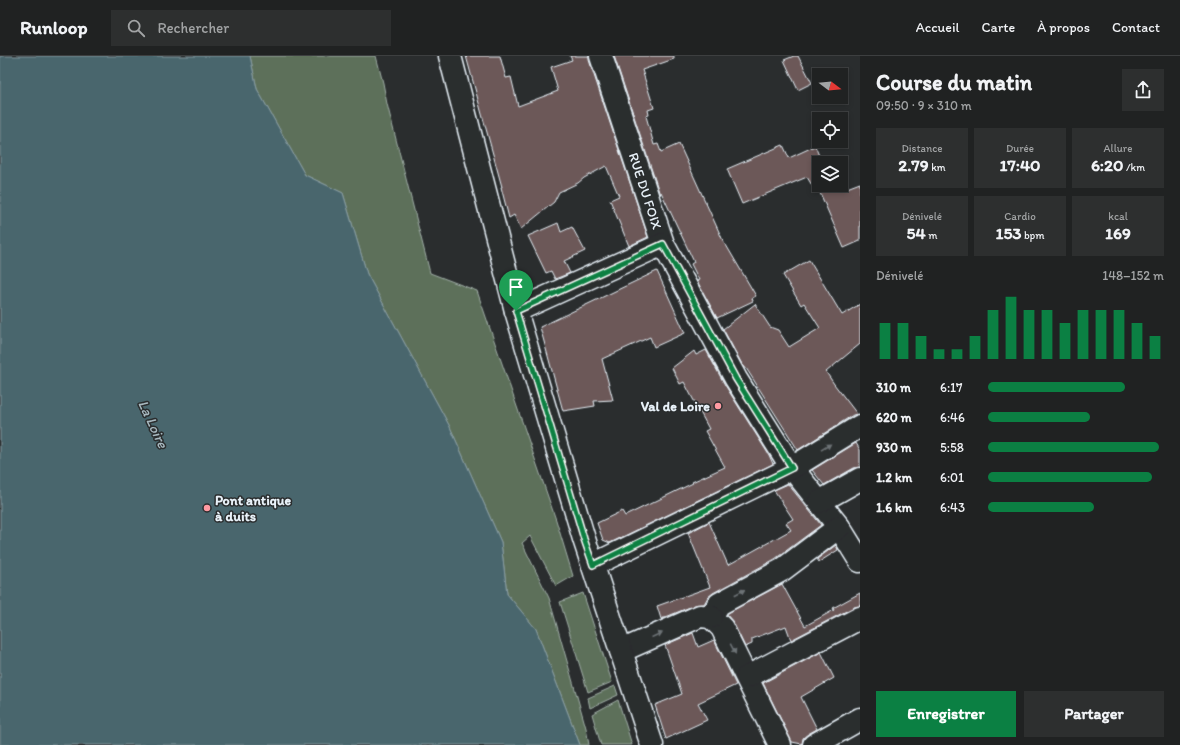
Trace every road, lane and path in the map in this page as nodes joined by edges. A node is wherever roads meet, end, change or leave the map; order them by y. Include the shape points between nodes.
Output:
1 (450, 56) edge
2 (601, 56) edge
3 (663, 244) junction
4 (516, 311) junction
5 (860, 426) edge
6 (792, 468) junction
7 (860, 479) edge
8 (819, 502) junction
9 (839, 527) junction
10 (860, 561) edge
11 (593, 565) junction
12 (711, 617) junction
13 (860, 618) edge
14 (621, 650) junction
15 (747, 677) junction
16 (860, 719) edge
17 (652, 745) edge
18 (780, 745) edge
19 (814, 745) edge

1 - 4 street
2 - 3 street, RUE DU FOIX
3 - 4 street
3 - 6 street, RUE DU FOIX via 736,379
4 - 11 street
6 -> 5 street
6 - 8 street, RUE DU FOIX
6 - 11 street
7 - 8 street
8 - 9 street, RUE DU FOIX
9 - 10 street, RUE DU FOIX
12 -> 9 street via 718,604 782,570
11 - 14 street
14 -> 12 street via 700,616
12 -> 15 street via 722,628
13 - 15 street
14 - 17 street
15 - 18 street
16 - 19 street

